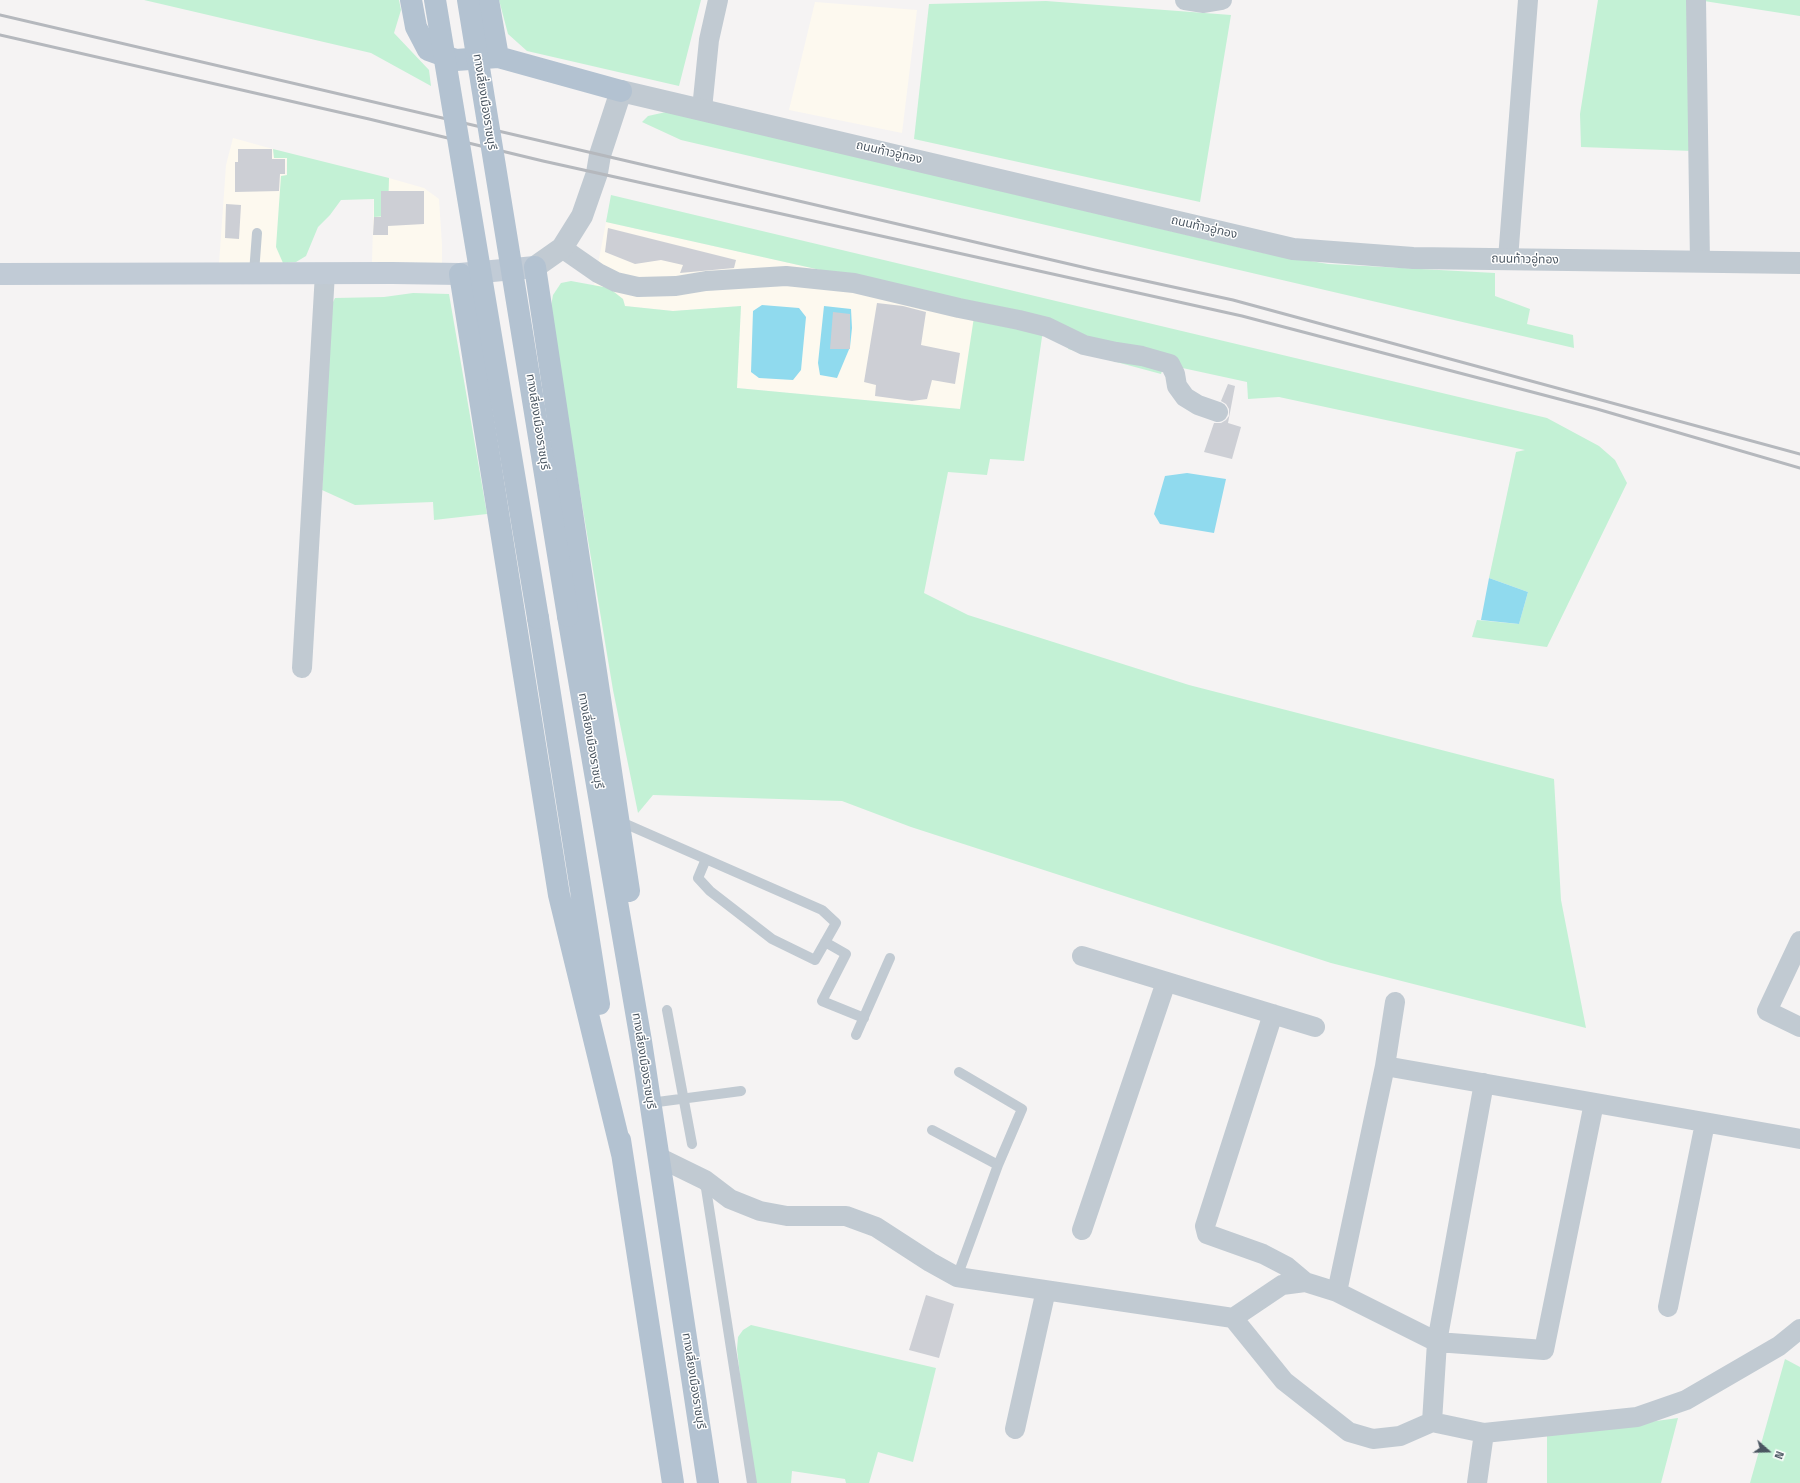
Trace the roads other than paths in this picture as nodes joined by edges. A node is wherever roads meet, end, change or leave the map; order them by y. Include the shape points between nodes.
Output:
1 (411, 0) edge
2 (435, 0) edge
3 (468, 0) edge
4 (488, 0) edge
5 (718, 0) edge
6 (1185, 0) edge
7 (1222, 0) edge
8 (1528, 0) edge
9 (1696, 0) edge
10 (498, 57) junction
11 (621, 91) junction
12 (702, 109) junction
13 (257, 233) dead end
14 (562, 248) junction
15 (1508, 259) junction
16 (1700, 262) junction
17 (1800, 264) edge
18 (535, 267) junction
19 (254, 273) junction
20 (325, 273) junction
21 (0, 274) edge
22 (460, 274) junction
23 (1218, 412) dead end
24 (302, 668) dead end
25 (619, 821) junction
26 (706, 859) junction
27 (1800, 941) edge
28 (825, 942) junction
29 (1082, 956) dead end
30 (890, 958) dead end
31 (1166, 982) junction
32 (1395, 1002) dead end
33 (667, 1010) dead end
34 (1273, 1014) junction
35 (864, 1018) junction
36 (1315, 1027) dead end
37 (1800, 1027) edge
38 (856, 1035) dead end
39 (641, 1041) junction
40 (1386, 1066) junction
41 (959, 1072) dead end
42 (1484, 1083) junction
43 (741, 1092) dead end
44 (684, 1099) junction
45 (650, 1103) junction
46 (1594, 1103) junction
47 (1705, 1123) junction
48 (932, 1130) dead end
49 (1800, 1139) edge
50 (692, 1144) dead end
51 (622, 1154) junction
52 (658, 1156) junction
53 (998, 1164) junction
54 (705, 1180) junction
55 (1082, 1230) dead end
56 (957, 1277) junction
57 (1305, 1282) junction
58 (1046, 1290) junction
59 (1337, 1292) junction
60 (1668, 1307) dead end
61 (1233, 1318) junction
62 (1800, 1329) edge
63 (1437, 1342) junction
64 (1432, 1422) junction
65 (1015, 1429) dead end
66 (1484, 1433) junction
67 (673, 1483) edge
68 (708, 1483) edge
69 (752, 1483) edge
70 (1477, 1483) edge

1 - 10 main road via 416,27 428,50 456,60
2 - 51 main road, bridge via 538,618
3 - 39 main road, ทางเลี่ยงเมืองราชบุรี, bridge via 568,616
4 - 10 main road
5 - 12 street via 709,40
6 - 7 street via 1204,3
8 - 15 street
9 - 16 street
10 - 11 main road
11 - 12 street, ถนนท้าวอู่ทอง
11 - 14 street via 582,216
12 - 15 street, ถนนท้าวอู่ทอง via 1293,249 1414,258
13 - 19 lane
14 - 18 street
14 - 23 street via 598,273 616,282 638,287 786,276 854,283 1047,327 1084,345 1170,364 1177,386 1184,397
15 - 16 street, ถนนท้าวอู่ทอง
16 - 17 street, ถนนท้าวอู่ทอง
18 - 22 main road
18 - 25 main road
19 - 20 main road
19 - 21 main road
20 - 22 main road
20 - 24 street
22 - 51 main road via 559,895
25 - 26 lane
25 - 39 main road via 628,877
26 - 28 lane via 822,910 836,923
26 - 28 lane via 698,878 710,891 772,939 815,960
27 - 37 street via 1766,1011
28 - 35 lane via 846,954 822,1002
29 - 31 street
30 - 35 lane
31 - 34 street
31 - 55 street
32 - 40 street
33 - 44 lane
34 - 36 street
34 - 57 street via 1205,1226 1207,1234 1263,1254 1286,1266
35 - 38 lane
39 - 45 main road, ทางเลี่ยงเมืองราชบุรี
40 - 42 street
40 - 59 street
41 - 53 lane via 1022,1109
42 - 46 street
42 - 63 street
43 - 44 lane
44 - 45 lane
44 - 50 lane
45 - 52 main road, ทางเลี่ยงเมืองราชบุรี
46 - 47 street
46 - 63 street via 1544,1350
47 - 49 street
47 - 60 street
48 - 53 lane
51 - 67 main road
52 - 54 street
52 - 68 main road, ทางเลี่ยงเมืองราชบุรี
53 - 56 lane
54 - 56 street via 730,1199 760,1211 787,1216 846,1216 876,1227
54 - 69 lane
56 - 58 street
57 - 59 street
57 - 61 street via 1282,1285
58 - 61 street
58 - 65 street
59 - 63 street
61 - 64 street via 1284,1381 1349,1432 1373,1439 1400,1436
62 - 66 street via 1779,1346 1686,1400 1637,1417
63 - 64 street
64 - 66 street
66 - 70 street

